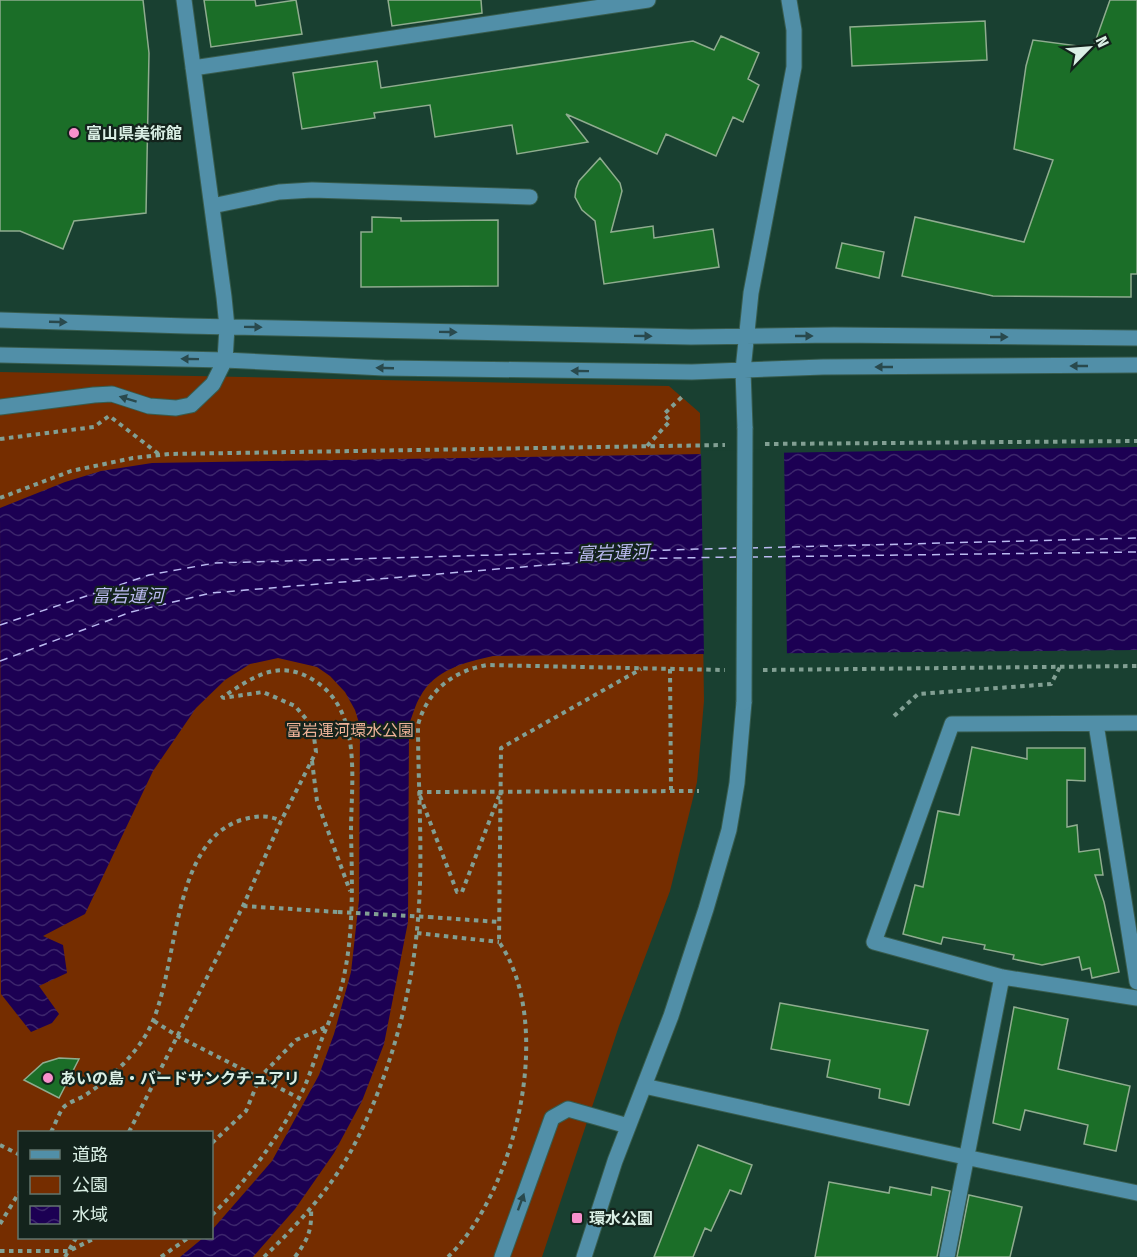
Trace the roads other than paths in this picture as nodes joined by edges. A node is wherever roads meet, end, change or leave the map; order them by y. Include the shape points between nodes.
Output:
1 (184, 0) edge
2 (648, 0) edge
3 (789, 0) edge
4 (194, 68) junction
5 (530, 197) dead end
6 (212, 206) junction
7 (0, 320) edge
8 (227, 327) junction
9 (746, 336) junction
10 (1137, 338) edge
11 (0, 355) edge
12 (225, 360) junction
13 (1137, 365) edge
14 (743, 370) junction
15 (0, 406) edge
16 (1137, 723) edge
17 (1096, 724) junction
18 (1002, 976) junction
19 (1137, 982) edge
20 (1137, 998) edge
21 (644, 1086) junction
22 (628, 1126) junction
23 (965, 1157) junction
24 (1137, 1193) edge
25 (502, 1257) edge
26 (584, 1257) edge
27 (947, 1257) edge

1 - 4 street
2 - 4 street
3 - 9 street via 794,67
4 - 6 street
5 - 6 street via 312,190 279,192
6 - 8 street
7 -> 8 street
8 -> 9 street
8 - 12 street
9 -> 10 street
9 - 14 street
12 -> 11 street
14 -> 12 street via 384,368
12 -> 15 street via 213,384 190,405 176,408 149,406 112,394
13 -> 14 street
14 - 21 street, bridge via 744,702 737,783 729,830 706,909
16 - 17 street
17 - 18 street via 952,724 874,942
17 - 19 street
18 - 20 street
18 - 23 street
21 - 22 street
21 - 23 street
25 -> 22 street via 552,1118 568,1109
22 - 26 street
23 - 24 street
23 - 27 street

